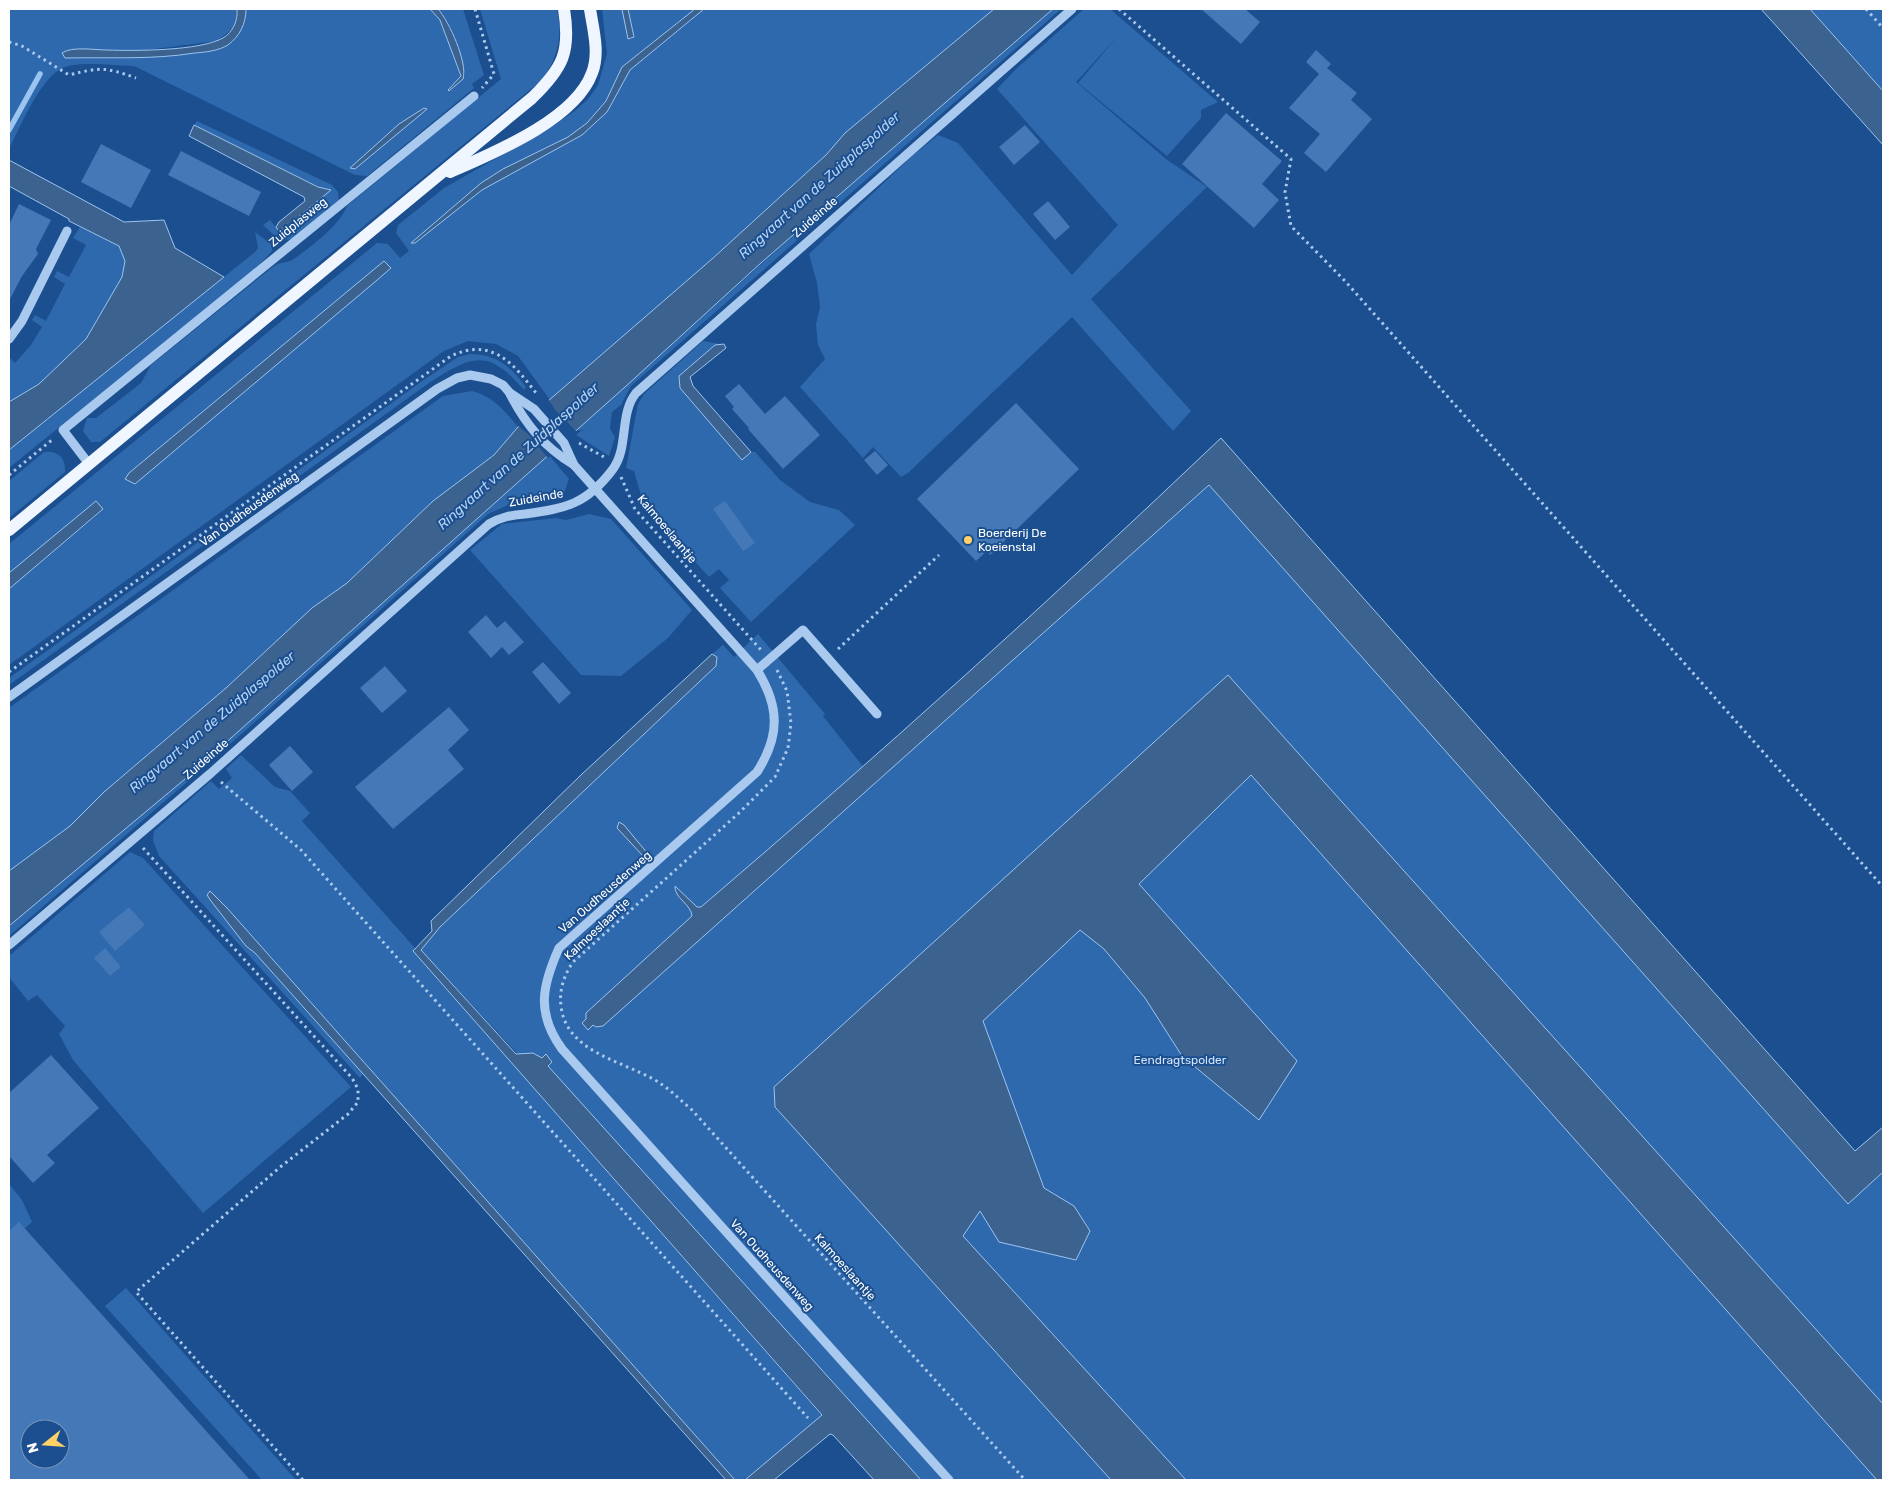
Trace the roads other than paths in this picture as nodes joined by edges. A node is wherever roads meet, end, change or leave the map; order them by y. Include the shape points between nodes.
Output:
1 (564, 9) edge
2 (590, 9) edge
3 (1072, 9) edge
4 (474, 96) road end
5 (438, 178) junction
6 (68, 232) dead end
7 (9, 339) edge
8 (510, 393) junction
9 (89, 464) junction
10 (574, 465) junction
11 (595, 489) junction
12 (9, 530) edge
13 (757, 670) junction
14 (9, 697) edge
15 (877, 714) dead end
16 (9, 945) edge
17 (948, 1480) edge

1 - 5 main road via 568,46 552,79
2 - 5 main road via 596,46 592,73 572,103 524,135
3 - 11 street, Zuideinde via 642,387 631,399 621,451 614,468
4 - 9 street, Zuidplasweg via 63,430
5 - 9 main road
6 - 7 street via 22,321
8 - 10 street, Van Oudheusdenweg via 534,409 564,443
8 - 10 street, Van Oudheusdenweg via 522,419 554,453
8 - 14 street, Van Oudheusdenweg via 491,379 470,375 437,389
9 - 12 main road
10 - 11 street, Van Oudheusdenweg
11 - 13 street, Van Oudheusdenweg
11 - 16 street, Zuideinde via 566,507 500,517 489,524 211,772
13 - 15 street via 803,630
13 - 17 street, Van Oudheusdenweg via 768,687 775,713 770,749 761,766 746,784 559,948 545,986 546,1018 554,1038 568,1056

